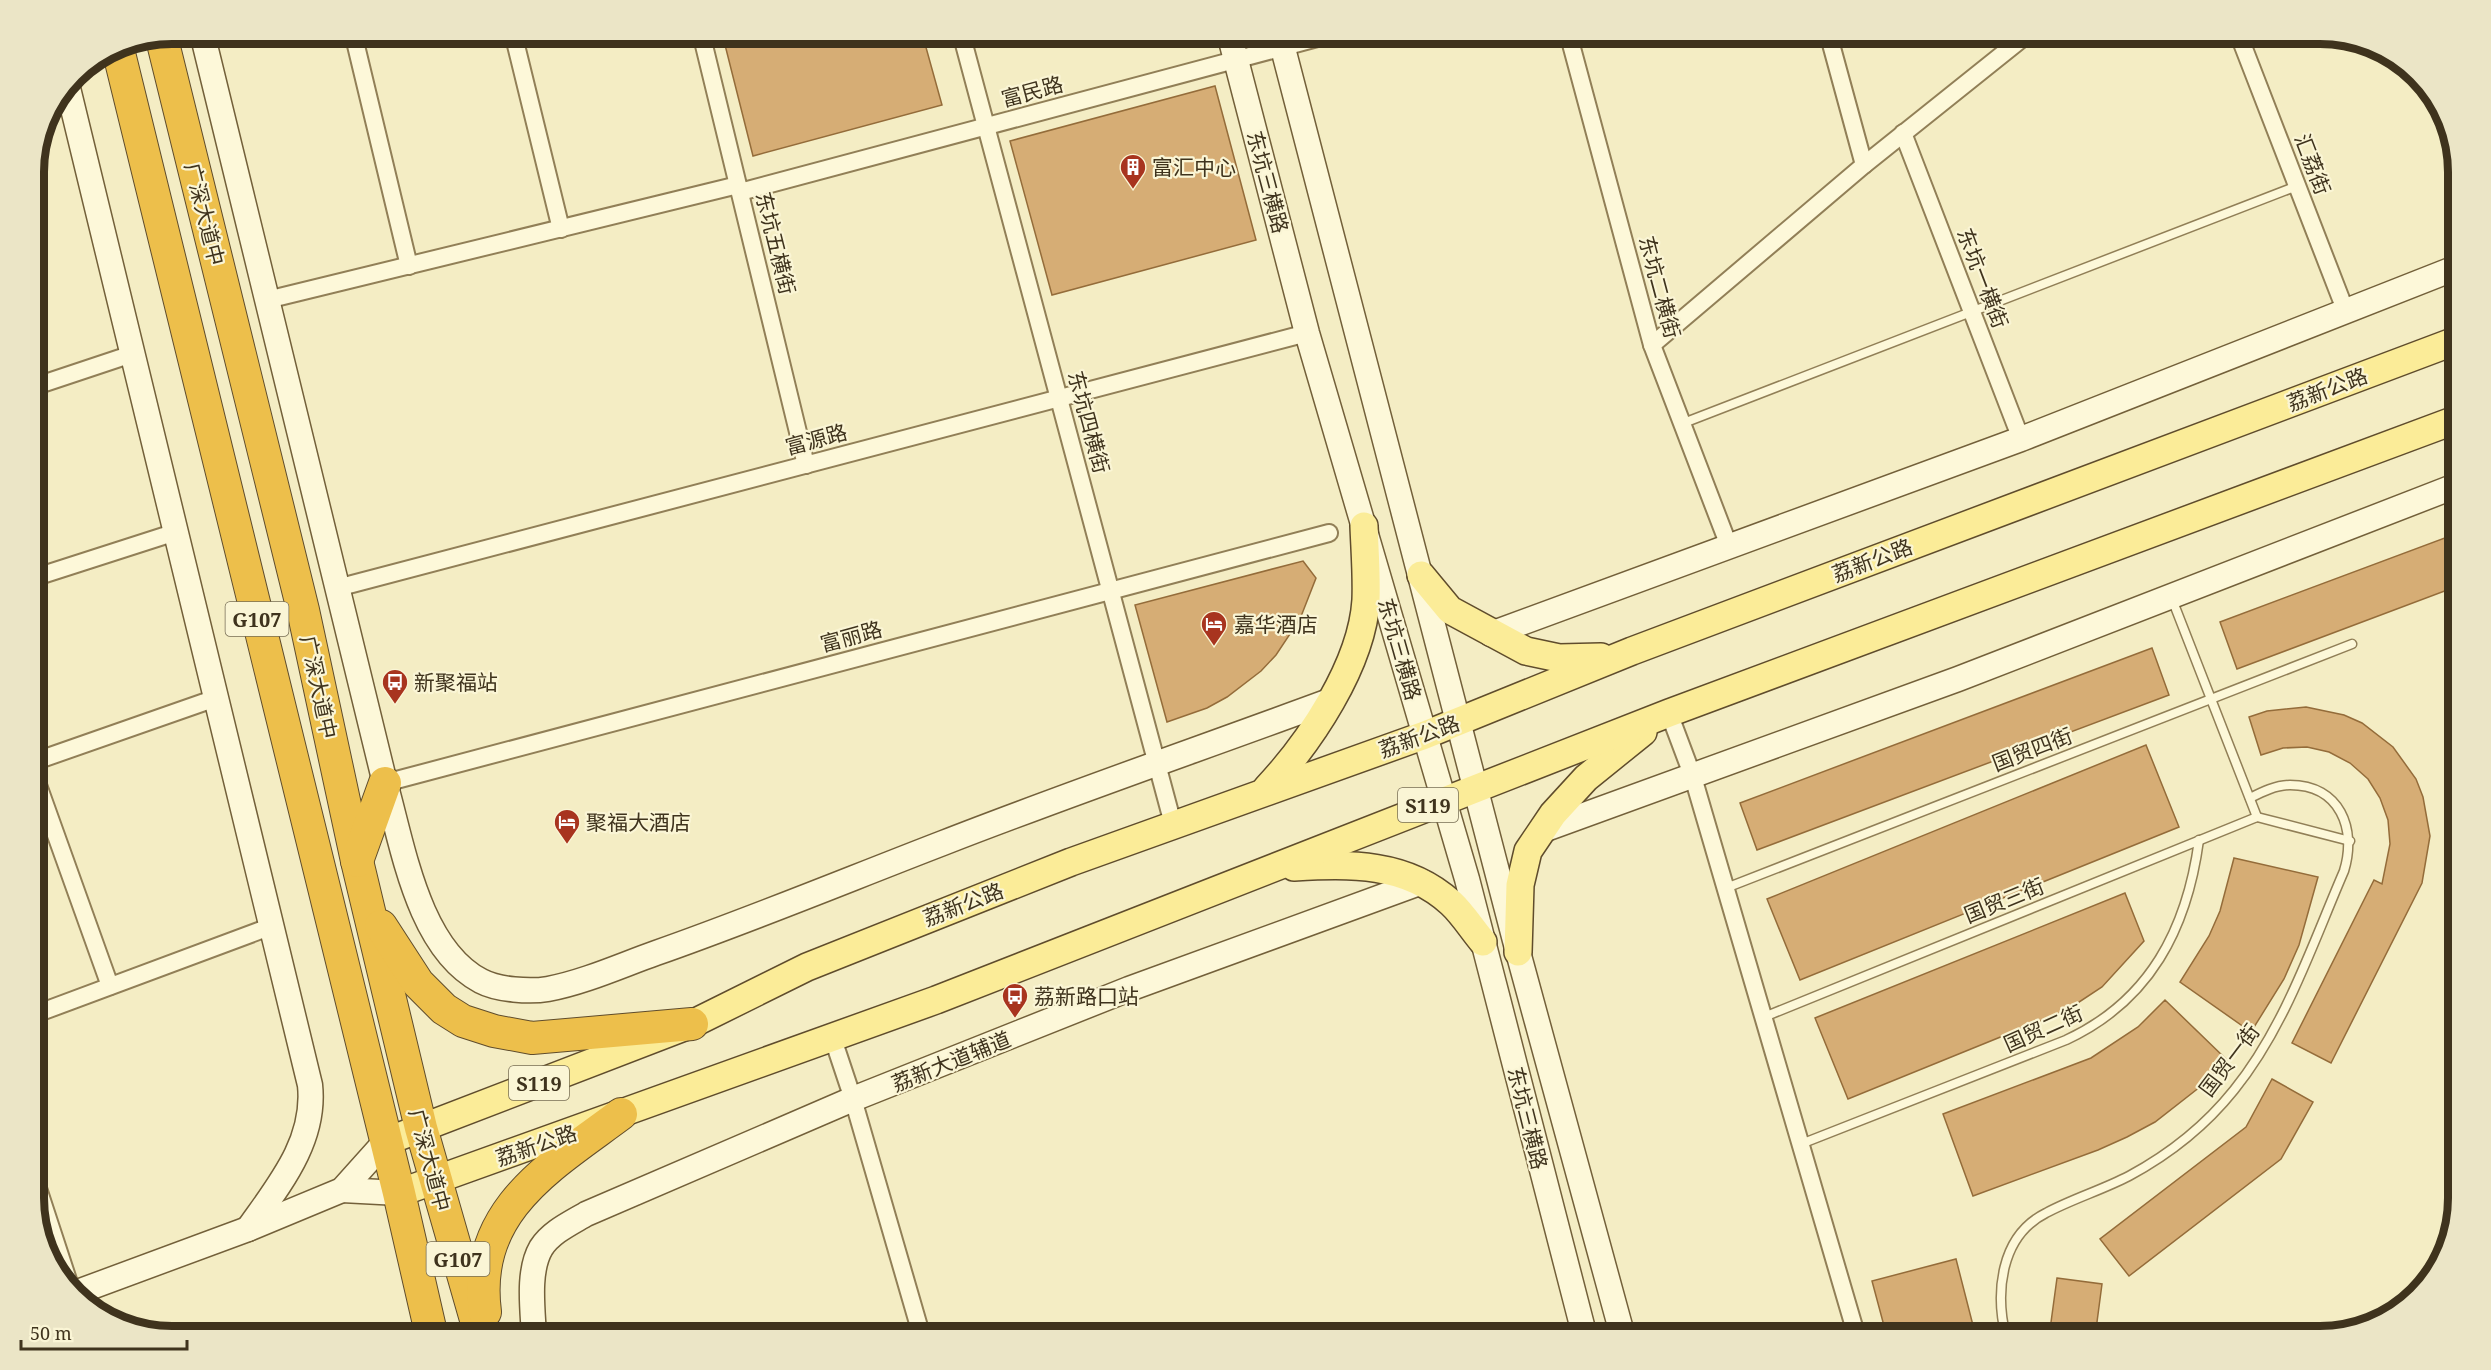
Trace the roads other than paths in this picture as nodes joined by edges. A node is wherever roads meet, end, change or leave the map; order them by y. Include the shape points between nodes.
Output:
1 (163, 44) edge
2 (205, 44) edge
3 (355, 44) edge
4 (516, 44) edge
5 (704, 44) edge
6 (964, 44) edge
7 (1231, 44) edge
8 (1272, 44) edge
9 (1282, 44) edge
10 (1571, 44) edge
11 (1831, 44) edge
12 (2015, 44) edge
13 (2242, 44) edge
14 (119, 55) edge
15 (1236, 60) junction
16 (70, 95) edge
17 (986, 127) junction
18 (1903, 133) junction
19 (1864, 165) junction
20 (2297, 186) junction
21 (739, 189) junction
22 (561, 229) junction
23 (409, 266) junction
24 (2447, 271) edge
25 (267, 300) junction
26 (1972, 312) junction
27 (2346, 312) junction
28 (1307, 333) junction
29 (2447, 344) edge
30 (1652, 345) junction
31 (132, 354) junction
32 (44, 383) edge
33 (1059, 398) junction
34 (2447, 423) edge
35 (1682, 424) junction
36 (2020, 439) junction
37 (807, 465) junction
38 (2447, 489) edge
39 (1364, 526) junction
40 (176, 532) junction
41 (1329, 533) dead end
42 (1729, 546) junction
43 (44, 574) edge
44 (1420, 575) junction
45 (338, 588) junction
46 (1111, 591) junction
47 (2171, 596) junction
48 (1491, 634) junction
49 (2352, 644) dead end
50 (1620, 656) junction
51 (216, 698) junction
52 (2211, 699) junction
53 (1332, 700) junction
54 (1669, 713) junction
55 (1460, 722) junction
56 (1425, 735) junction
57 (44, 758) edge
58 (1157, 764) junction
59 (1693, 777) junction
60 (385, 783) junction
61 (1474, 788) junction
62 (1263, 792) junction
63 (2250, 798) junction
64 (1444, 799) junction
65 (44, 802) edge
66 (2257, 817) junction
67 (1173, 824) junction
68 (1543, 830) junction
69 (2199, 840) junction
70 (2350, 842) junction
71 (357, 861) junction
72 (1271, 868) junction
73 (1422, 882) junction
74 (1726, 888) junction
75 (367, 904) junction
76 (272, 926) junction
77 (1483, 942) junction
78 (1518, 952) junction
79 (110, 986) junction
80 (44, 1011) edge
81 (1764, 1017) junction
82 (692, 1024) junction
83 (833, 1039) junction
84 (853, 1099) junction
85 (621, 1114) junction
86 (421, 1128) junction
87 (385, 1142) junction
88 (1801, 1144) junction
89 (434, 1180) junction
90 (342, 1190) junction
91 (399, 1193) junction
92 (44, 1207) edge
93 (248, 1229) junction
94 (64, 1267) edge
95 (82, 1290) edge
96 (429, 1326) edge
97 (479, 1326) edge
98 (487, 1326) edge
99 (534, 1326) edge
100 (918, 1326) edge
101 (1582, 1326) edge
102 (1620, 1326) edge
103 (1854, 1326) edge
104 (2004, 1326) edge

1 - 71 highway, 广深大道中 / G107 via 303,610
2 - 25 street
3 - 23 street
4 - 22 street
5 - 21 street, 东坑五横街
6 - 17 street, 东坑四横街
7 - 15 street, 东坑三横路
8 - 15 street, 富民路
9 - 44 street, 东坑三横路
10 - 30 street, 东坑二横街
11 - 19 street
12 - 18 street
13 - 20 street, 汇荔街
14 - 87 highway, 广深大道中 / G107
15 - 17 street, 富民路
15 - 28 street, 东坑三横路
16 - 31 street
17 - 21 street, 富民路
17 - 33 street, 东坑四横街
18 - 19 street
18 - 26 street, 东坑一横街
19 - 30 street
20 - 26 lane
20 - 27 street, 汇荔街
21 - 22 street, 富民路
21 - 37 street, 东坑五横街
22 - 23 street, 富民路
23 - 25 street, 富民路
24 - 27 street
25 - 45 street
26 - 35 lane
26 - 36 street, 东坑一横街
27 - 36 street
28 - 33 street, 富源路
28 - 39 street, 东坑三横路
29 - 50 main road, 荔新公路 / S119
30 - 35 street, 东坑二横街
31 - 32 street
31 - 40 street
33 - 37 street, 富源路
33 - 46 street, 东坑四横街
34 - 54 main road, 荔新公路 / S119
35 - 42 street, 东坑二横街
36 - 42 street
37 - 45 street, 富源路
38 - 47 street
39 - 53 main road via 1366,602 1356,642
39 - 56 street, 东坑三横路
40 - 43 street
40 - 51 street
41 - 46 street, 富丽路
42 - 48 street
44 - 48 main road via 1450,610
44 - 55 street, 东坑三横路
45 - 60 street
46 - 58 street, 东坑四横街
46 - 60 street, 富丽路
47 - 52 lane
47 - 59 street
48 - 50 main road via 1526,651 1559,658
49 - 52 lane, 国贸四街
50 - 55 main road, 荔新公路 / S119
51 - 57 street
51 - 76 street
52 - 63 lane
52 - 74 lane, 国贸四街
53 - 58 street
53 - 62 main road via 1314,732
54 - 59 street
54 - 61 main road, 荔新公路 / S119
54 - 68 main road via 1586,778
55 - 56 main road, 荔新公路 / S119
55 - 61 street, 东坑三横路
56 - 62 main road, 荔新公路 / S119
56 - 64 street, 东坑三横路
58 - 60 street via 791,904 547,989 484,983 460,968 439,942 425,915
58 - 67 street, 东坑四横街
59 - 68 street
59 - 74 street
60 - 71 highway
61 - 64 main road, 荔新公路 / S119
61 - 78 street, 东坑三横路
62 - 67 main road, 荔新公路 / S119
63 - 66 lane
63 - 70 lane, 国贸一街 via 2288,785 2309,787 2327,796 2341,811
64 - 72 main road, 荔新公路 / S119
64 - 77 street, 东坑三横路
65 - 79 street
66 - 69 lane, 国贸三街
66 - 70 lane
67 - 82 main road, 荔新公路 / S119 via 827,959
68 - 78 main road via 1528,851 1520,885
69 - 81 lane, 国贸三街
69 - 88 lane, 国贸二街 via 2184,909 2164,952 2137,991 2103,1020 2066,1040
70 - 104 lane, 国贸一街 via 2344,871 2271,1037 2253,1065 2210,1116 2159,1157 2102,1190 2043,1214 2020,1234 2005,1260 1999,1290
71 - 75 highway, 广深大道中 / G107
72 - 73 main road via 1379,867
72 - 83 main road, 荔新公路 / S119
73 - 77 main road via 1452,904
73 - 84 street, 荔新大道辅道 via 1129,989
74 - 81 street
75 - 82 highway via 418,983 444,1009 463,1021 532,1038
75 - 86 highway, 广深大道中 / G107
76 - 79 street
76 - 93 street via 312,1107 308,1129 286,1172
77 - 101 street, 东坑三横路
78 - 102 street, 东坑三横路
79 - 80 street
81 - 88 street
82 - 86 main road, 荔新公路 / S119
83 - 84 street
83 - 85 main road, 荔新公路 / S119
84 - 99 street, 荔新大道辅道 via 649,1185 556,1232 541,1249 535,1272
84 - 100 street
85 - 89 main road, 荔新公路 / S119
85 - 98 highway via 550,1167 508,1208 495,1231 482,1289
86 - 87 main road, 荔新公路 / S119
86 - 89 highway, 广深大道中 / G107
87 - 90 street
87 - 91 highway, 广深大道中 / G107
88 - 103 street
89 - 91 main road, 荔新公路 / S119
89 - 97 highway, 广深大道中 / G107
90 - 91 street
90 - 93 street
91 - 96 highway, 广深大道中 / G107
92 - 94 street
93 - 95 street

